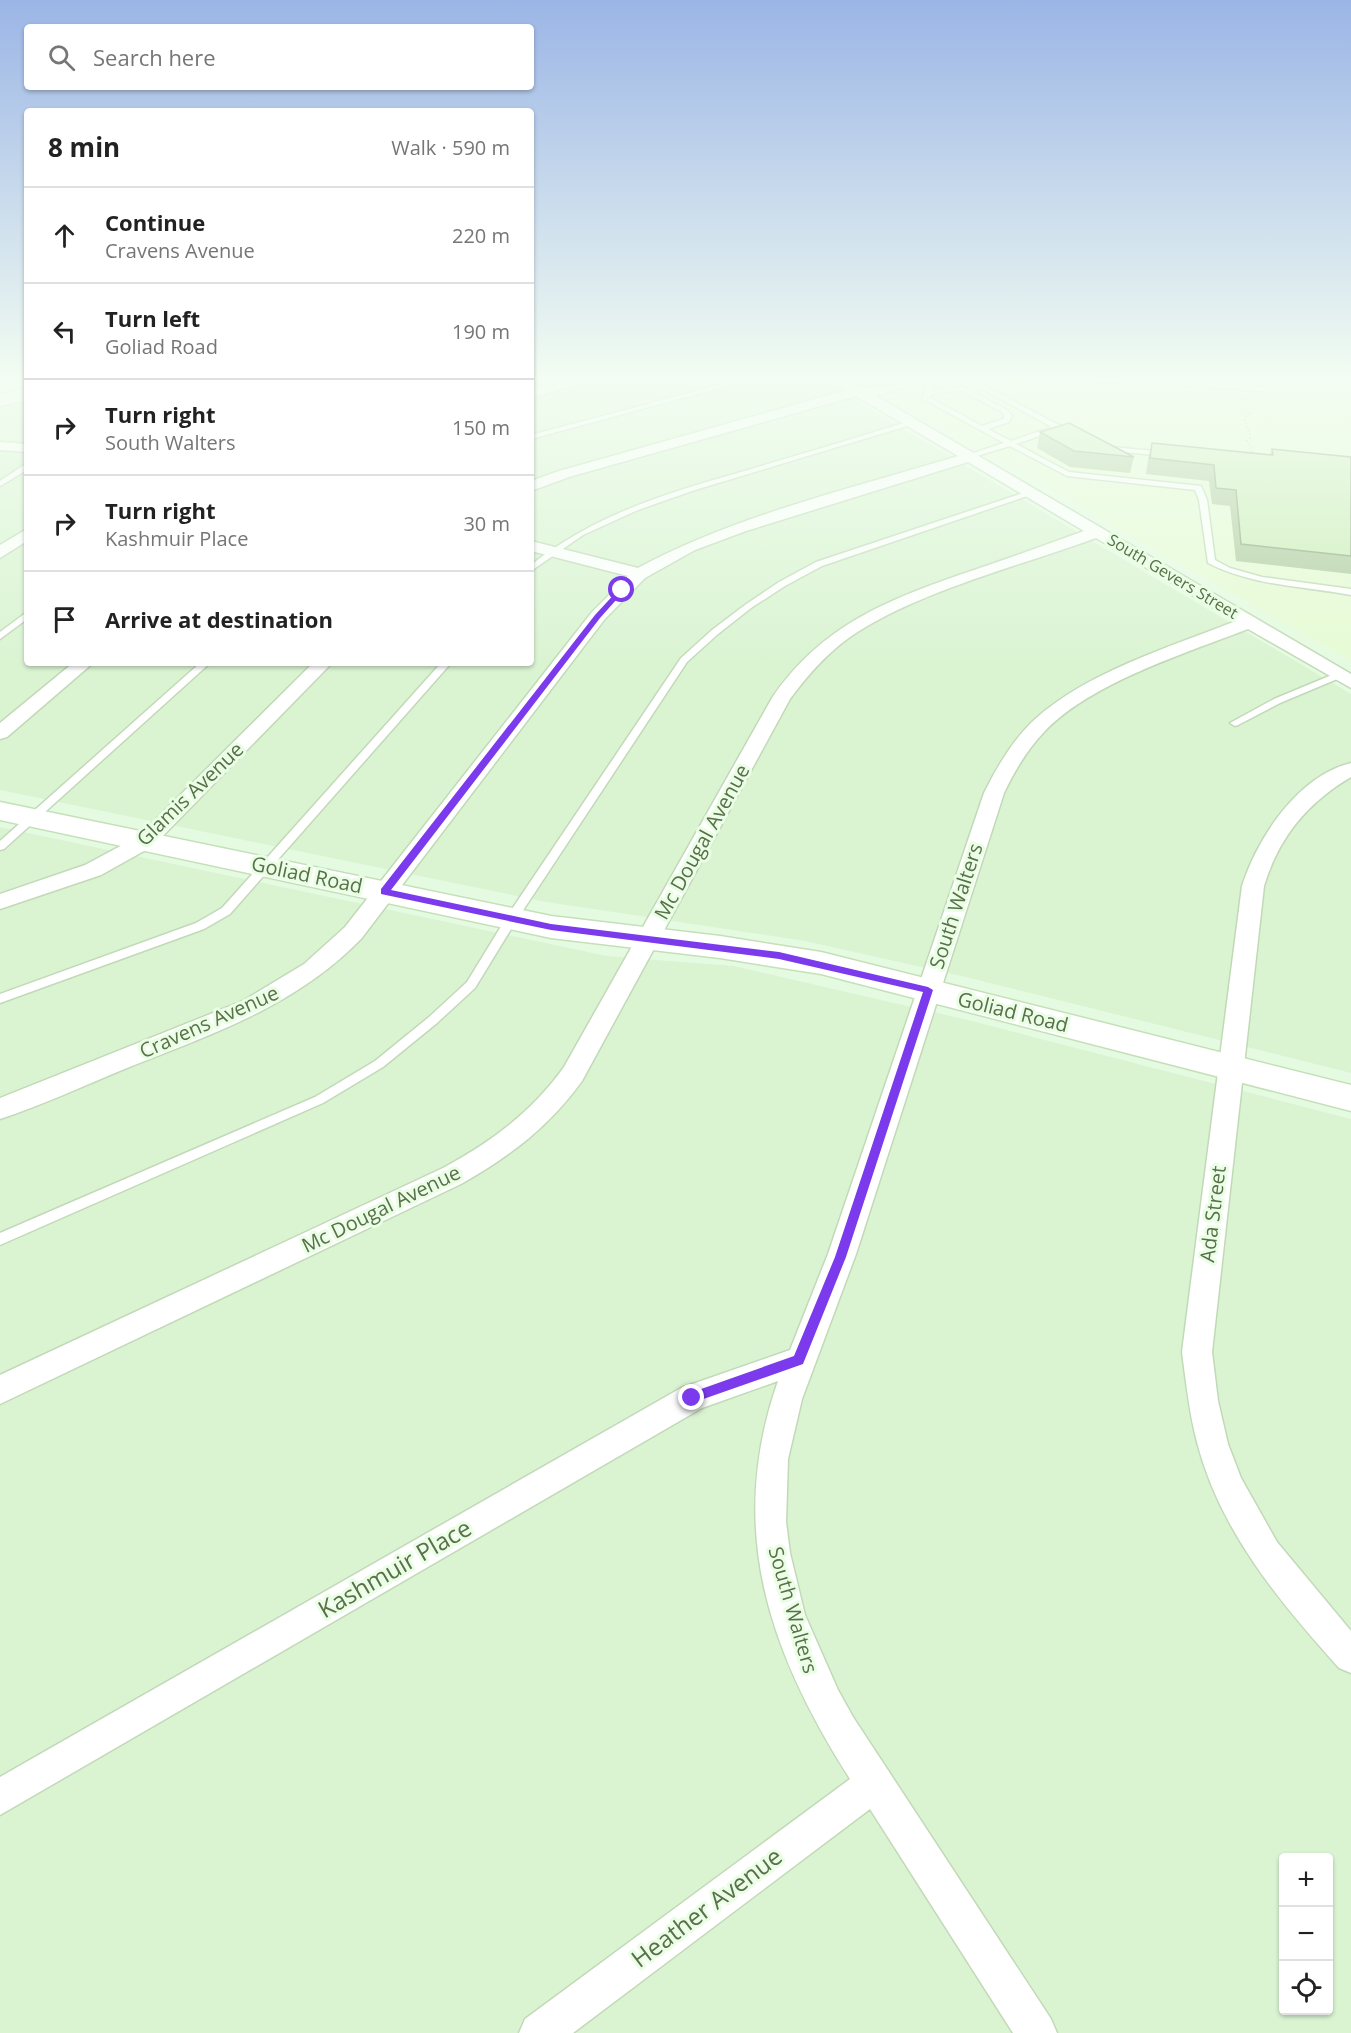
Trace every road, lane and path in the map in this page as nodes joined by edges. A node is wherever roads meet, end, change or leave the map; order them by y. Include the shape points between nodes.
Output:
1 (14, 475) edge
2 (562, 475) edge
3 (740, 475) edge
4 (913, 475) edge
5 (1000, 475) edge
6 (1075, 475) edge
7 (0, 484) edge
8 (534, 485) edge
9 (1032, 494) junction
10 (1098, 532) junction
11 (24, 536) edge
12 (534, 547) edge
13 (552, 550) junction
14 (0, 553) edge
15 (534, 566) edge
16 (639, 574) junction
17 (1351, 592) edge
18 (24, 617) edge
19 (1250, 622) junction
20 (0, 636) edge
21 (80, 666) edge
22 (202, 666) edge
23 (319, 666) edge
24 (443, 666) edge
25 (1345, 678) edge
26 (1235, 723) dead end
27 (0, 733) edge
28 (1351, 769) edge
29 (0, 811) edge
30 (33, 818) junction
31 (146, 842) junction
32 (0, 847) edge
33 (265, 867) junction
34 (384, 892) junction
35 (0, 902) edge
36 (512, 918) junction
37 (648, 939) junction
38 (928, 990) junction
39 (0, 999) edge
40 (1230, 1067) junction
41 (1351, 1098) edge
42 (0, 1109) edge
43 (0, 1239) edge
44 (799, 1360) junction
45 (0, 1390) edge
46 (1351, 1656) edge
47 (875, 1783) junction
48 (0, 1797) edge
49 (538, 2033) edge
50 (1037, 2033) edge

1 - 7 lane
2 - 8 street
3 - 13 lane via 640,505 580,532
4 - 16 street, Cravens Avenue via 714,537
5 - 9 street, South Gevers Street
6 - 17 lane via 1197,488 1203,500 1211,561 1248,578
9 - 10 street, South Gevers Street
9 - 36 lane via 819,564 747,604 684,660
10 - 19 street, South Gevers Street
10 - 37 street, Mc Dougal Avenue via 885,609 835,638 815,656 781,698
11 - 14 street
12 - 13 street
13 - 15 lane
13 - 16 street
16 - 34 street, Cravens Avenue via 598,616
18 - 20 lane
19 - 25 street, South Gevers Street
19 - 38 street, South Walters via 1082,693 1058,708 1025,740 1005,768 994,793
21 - 27 street
22 - 30 lane
23 - 31 street, Glamis Avenue
24 - 33 lane
25 - 26 lane via 1277,701
28 - 40 street, Ada Street via 1318,789 1290,814 1259,862
29 - 30 main road, Goliad Road
30 - 31 main road, Goliad Road
30 - 32 lane
31 - 33 main road, Goliad Road
31 - 35 street, Glamis Avenue via 93,870
33 - 34 main road, Goliad Road
33 - 39 lane via 225,911 200,926
34 - 36 main road, Goliad Road
34 - 42 street, Cravens Avenue via 340,948 301,980 268,1000
36 - 37 main road, Goliad Road
36 - 43 lane via 471,985 379,1064 319,1100
37 - 38 main road, Goliad Road via 779,956
37 - 45 street, Mc Dougal Avenue via 562,1091 515,1138 452,1176
38 - 40 main road, Goliad Road
38 - 44 street, South Walters via 841,1257
40 - 41 main road, Goliad Road
40 - 46 street, Ada Street via 1197,1352 1204,1418 1224,1480 1258,1544 1313,1615
44 - 47 street, South Walters via 772,1458 771,1530 776,1567 814,1684
44 - 48 street, Kashmuir Place via 692,1398
47 - 49 street, Heather Avenue
47 - 50 street, South Walters

